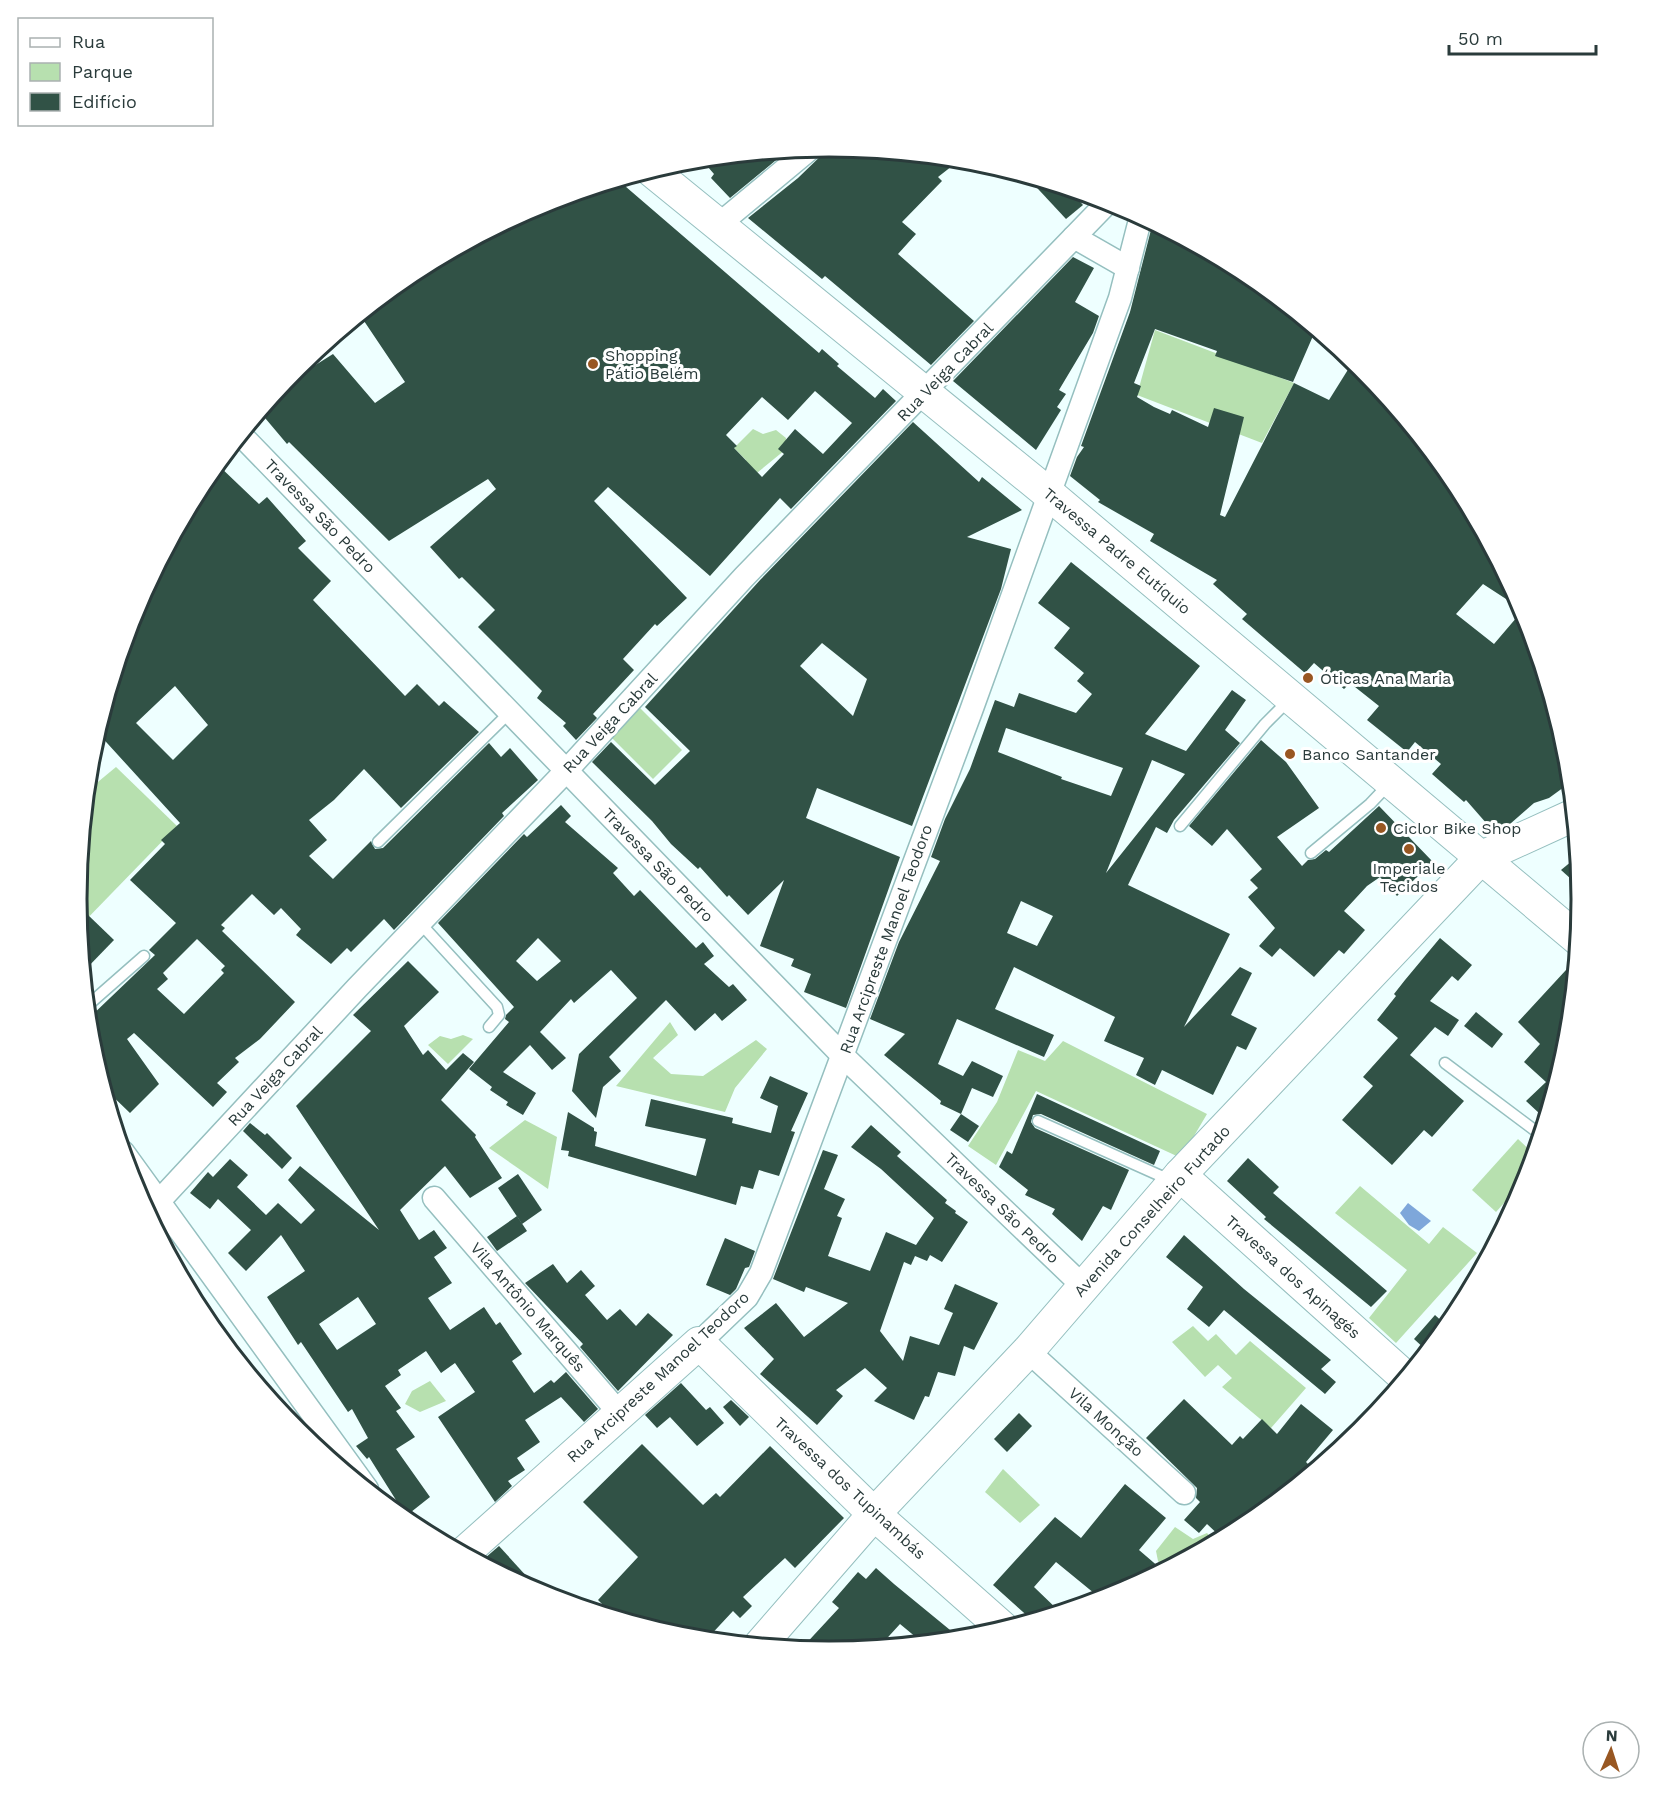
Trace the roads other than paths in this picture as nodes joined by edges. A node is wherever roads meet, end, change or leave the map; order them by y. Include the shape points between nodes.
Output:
1 (799, 158) edge
2 (659, 177) edge
3 (1102, 208) edge
4 (1140, 225) edge
5 (717, 226) junction
6 (1074, 237) junction
7 (1128, 268) junction
8 (924, 394) junction
9 (246, 440) edge
10 (1049, 494) junction
11 (1292, 697) junction
12 (509, 713) junction
13 (567, 770) junction
14 (1391, 781) junction
15 (1567, 818) edge
16 (1180, 826) dead end
17 (378, 842) dead end
18 (1311, 853) dead end
19 (1482, 857) junction
20 (420, 923) junction
21 (1571, 934) edge
22 (144, 956) dead end
23 (94, 1000) edge
24 (489, 1027) dead end
25 (843, 1056) junction
26 (1445, 1064) dead end
27 (1038, 1121) dead end
28 (1535, 1131) edge
29 (1178, 1179) junction
30 (434, 1198) dead end
31 (154, 1206) edge
32 (155, 1208) edge
33 (1084, 1287) junction
34 (699, 1343) junction
35 (1028, 1351) junction
36 (1401, 1373) edge
37 (621, 1415) junction
38 (348, 1464) edge
39 (1184, 1493) dead end
40 (874, 1514) junction
41 (470, 1548) edge
42 (996, 1622) edge
43 (766, 1638) edge

1 - 5 street
2 - 5 main road, Travessa Padre Eutíquio
3 - 6 street, Rua Veiga Cabral
4 - 7 street, Rua Arcipreste Manoel Teodoro
5 - 8 main road, Travessa Padre Eutíquio
6 - 7 street
6 - 8 street, Rua Veiga Cabral
7 - 10 street, Rua Arcipreste Manoel Teodoro
8 - 10 main road, Travessa Padre Eutíquio
8 - 13 street, Rua Veiga Cabral via 744,577
9 - 12 street, Travessa São Pedro
10 - 11 main road, Travessa Padre Eutíquio
10 - 25 street, Rua Arcipreste Manoel Teodoro
11 - 14 main road, Travessa Padre Eutíquio
11 - 16 lane
12 - 13 street, Travessa São Pedro
12 - 17 lane
13 - 20 street, Rua Veiga Cabral
13 - 25 street, Travessa São Pedro
14 - 18 lane via 1370,804
14 - 19 main road, Travessa Padre Eutíquio
15 - 19 main road, Avenida Conselheiro Furtado
19 - 21 main road, Travessa Padre Eutíquio
19 - 29 main road, Avenida Conselheiro Furtado
20 - 24 lane via 497,1007 500,1015
20 - 31 street, Rua Veiga Cabral
22 - 23 lane
25 - 33 street, Travessa São Pedro
25 - 34 street, Rua Arcipreste Manoel Teodoro via 761,1273 747,1297
26 - 28 lane
27 - 29 lane
29 - 33 main road, Avenida Conselheiro Furtado
29 - 36 main road, Travessa dos Apinagés
30 - 37 street, Vila Antônio Marquês
32 - 38 street
33 - 35 main road, Avenida Conselheiro Furtado
34 - 37 main road, Rua Arcipreste Manoel Teodoro
34 - 40 main road, Travessa dos Tupinambás
35 - 39 street, Vila Monção
35 - 40 main road, Avenida Conselheiro Furtado
37 - 41 main road, Rua Arcipreste Manoel Teodoro
40 - 42 main road, Travessa dos Tupinambás
40 - 43 main road, Avenida Conselheiro Furtado

